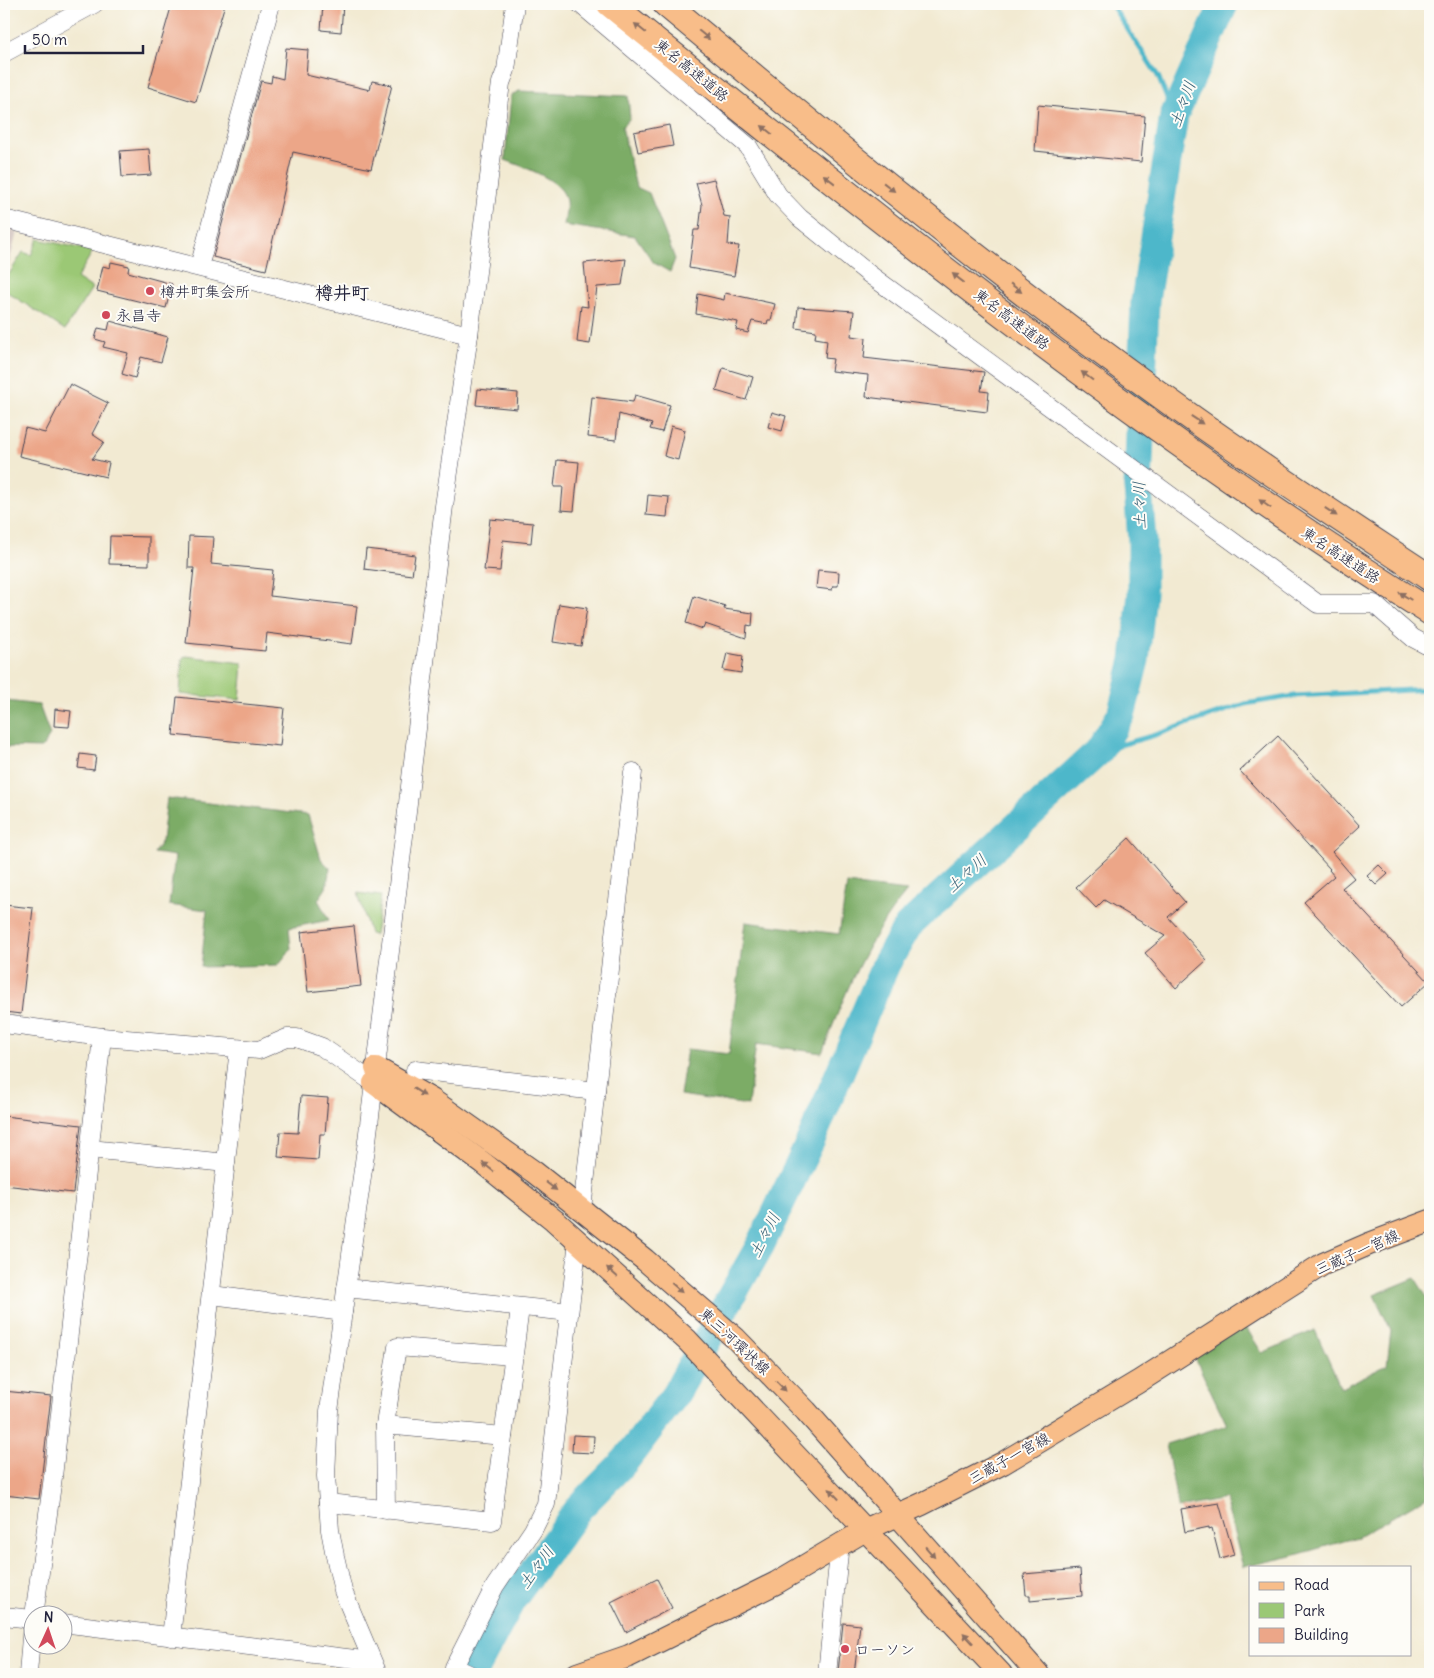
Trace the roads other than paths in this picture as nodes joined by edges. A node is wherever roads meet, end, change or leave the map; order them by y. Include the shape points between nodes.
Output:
1 (94, 4) edge
2 (272, 4) edge
3 (515, 4) edge
4 (580, 4) edge
5 (610, 4) edge
6 (666, 4) edge
7 (74, 8) edge
8 (4, 53) edge
9 (4, 219) edge
10 (199, 268) junction
11 (469, 335) junction
12 (1430, 578) edge
13 (1430, 612) edge
14 (1430, 648) edge
15 (633, 772) dead end
16 (4, 1024) edge
17 (102, 1037) junction
18 (239, 1049) junction
19 (415, 1070) dead end
20 (375, 1076) junction
21 (596, 1091) junction
22 (90, 1149) junction
23 (226, 1163) junction
24 (582, 1209) junction
25 (1430, 1221) edge
26 (578, 1241) junction
27 (346, 1288) junction
28 (212, 1295) junction
29 (520, 1308) junction
30 (343, 1312) junction
31 (569, 1312) junction
32 (513, 1356) junction
33 (385, 1426) junction
34 (503, 1436) junction
35 (328, 1503) junction
36 (386, 1510) junction
37 (898, 1515) junction
38 (867, 1529) junction
39 (840, 1543) junction
40 (35, 1606) edge
41 (4, 1616) edge
42 (22, 1617) edge
43 (72, 1623) edge
44 (171, 1637) junction
45 (29, 1656) edge
46 (374, 1668) edge
47 (464, 1672) edge
48 (28, 1674) edge
49 (577, 1674) edge
50 (827, 1674) edge
51 (1001, 1674) edge
52 (1038, 1674) edge

1 - 7 street
2 - 10 street
3 - 11 street
4 - 14 street via 748,146 778,196 869,274 1318,604 1374,604 1413,638
13 -> 5 highway, 東名高速道路 via 1322,544 1126,406 805,161
6 -> 12 highway, 東名高速道路 via 823,135 1018,290 1157,393
7 - 8 street
9 - 10 street
10 - 11 street
11 - 20 street via 442,516
15 - 21 street
16 - 17 street
17 - 18 street
17 - 22 street
18 - 20 street via 259,1050 287,1038 296,1038 322,1047
18 - 23 street
19 - 21 street
20 -> 24 main road, 東三河環状線 via 432,1100
26 -> 20 main road
20 - 27 street
21 - 24 street
22 - 23 street
22 - 40 street via 53,1477
23 - 28 street
24 -> 37 main road, 東三河環状線 via 735,1338 806,1411
25 - 37 main road, 三蔵子一宮線 via 1323,1264 1138,1382 1003,1463
26 - 31 street
38 -> 26 main road via 713,1366
27 - 29 street
27 - 30 street
28 - 30 street
28 - 44 street
29 - 31 street
29 - 32 street
30 - 35 street via 328,1411
31 - 47 street via 546,1504 533,1530 495,1586 454,1667
32 - 33 street via 397,1347
32 - 34 street
33 - 34 street
33 - 36 street
34 - 36 street via 492,1521
35 - 36 street
35 - 46 street via 330,1530 343,1591
37 - 38 main road, 三蔵子一宮線
37 -> 52 main road, 東三河環状線
38 - 39 main road, 三蔵子一宮線
51 -> 38 main road
39 - 49 main road, 三蔵子一宮線 via 776,1582 629,1656
39 - 50 street
41 - 42 street
43 - 44 street
44 - 46 street
45 - 48 street

